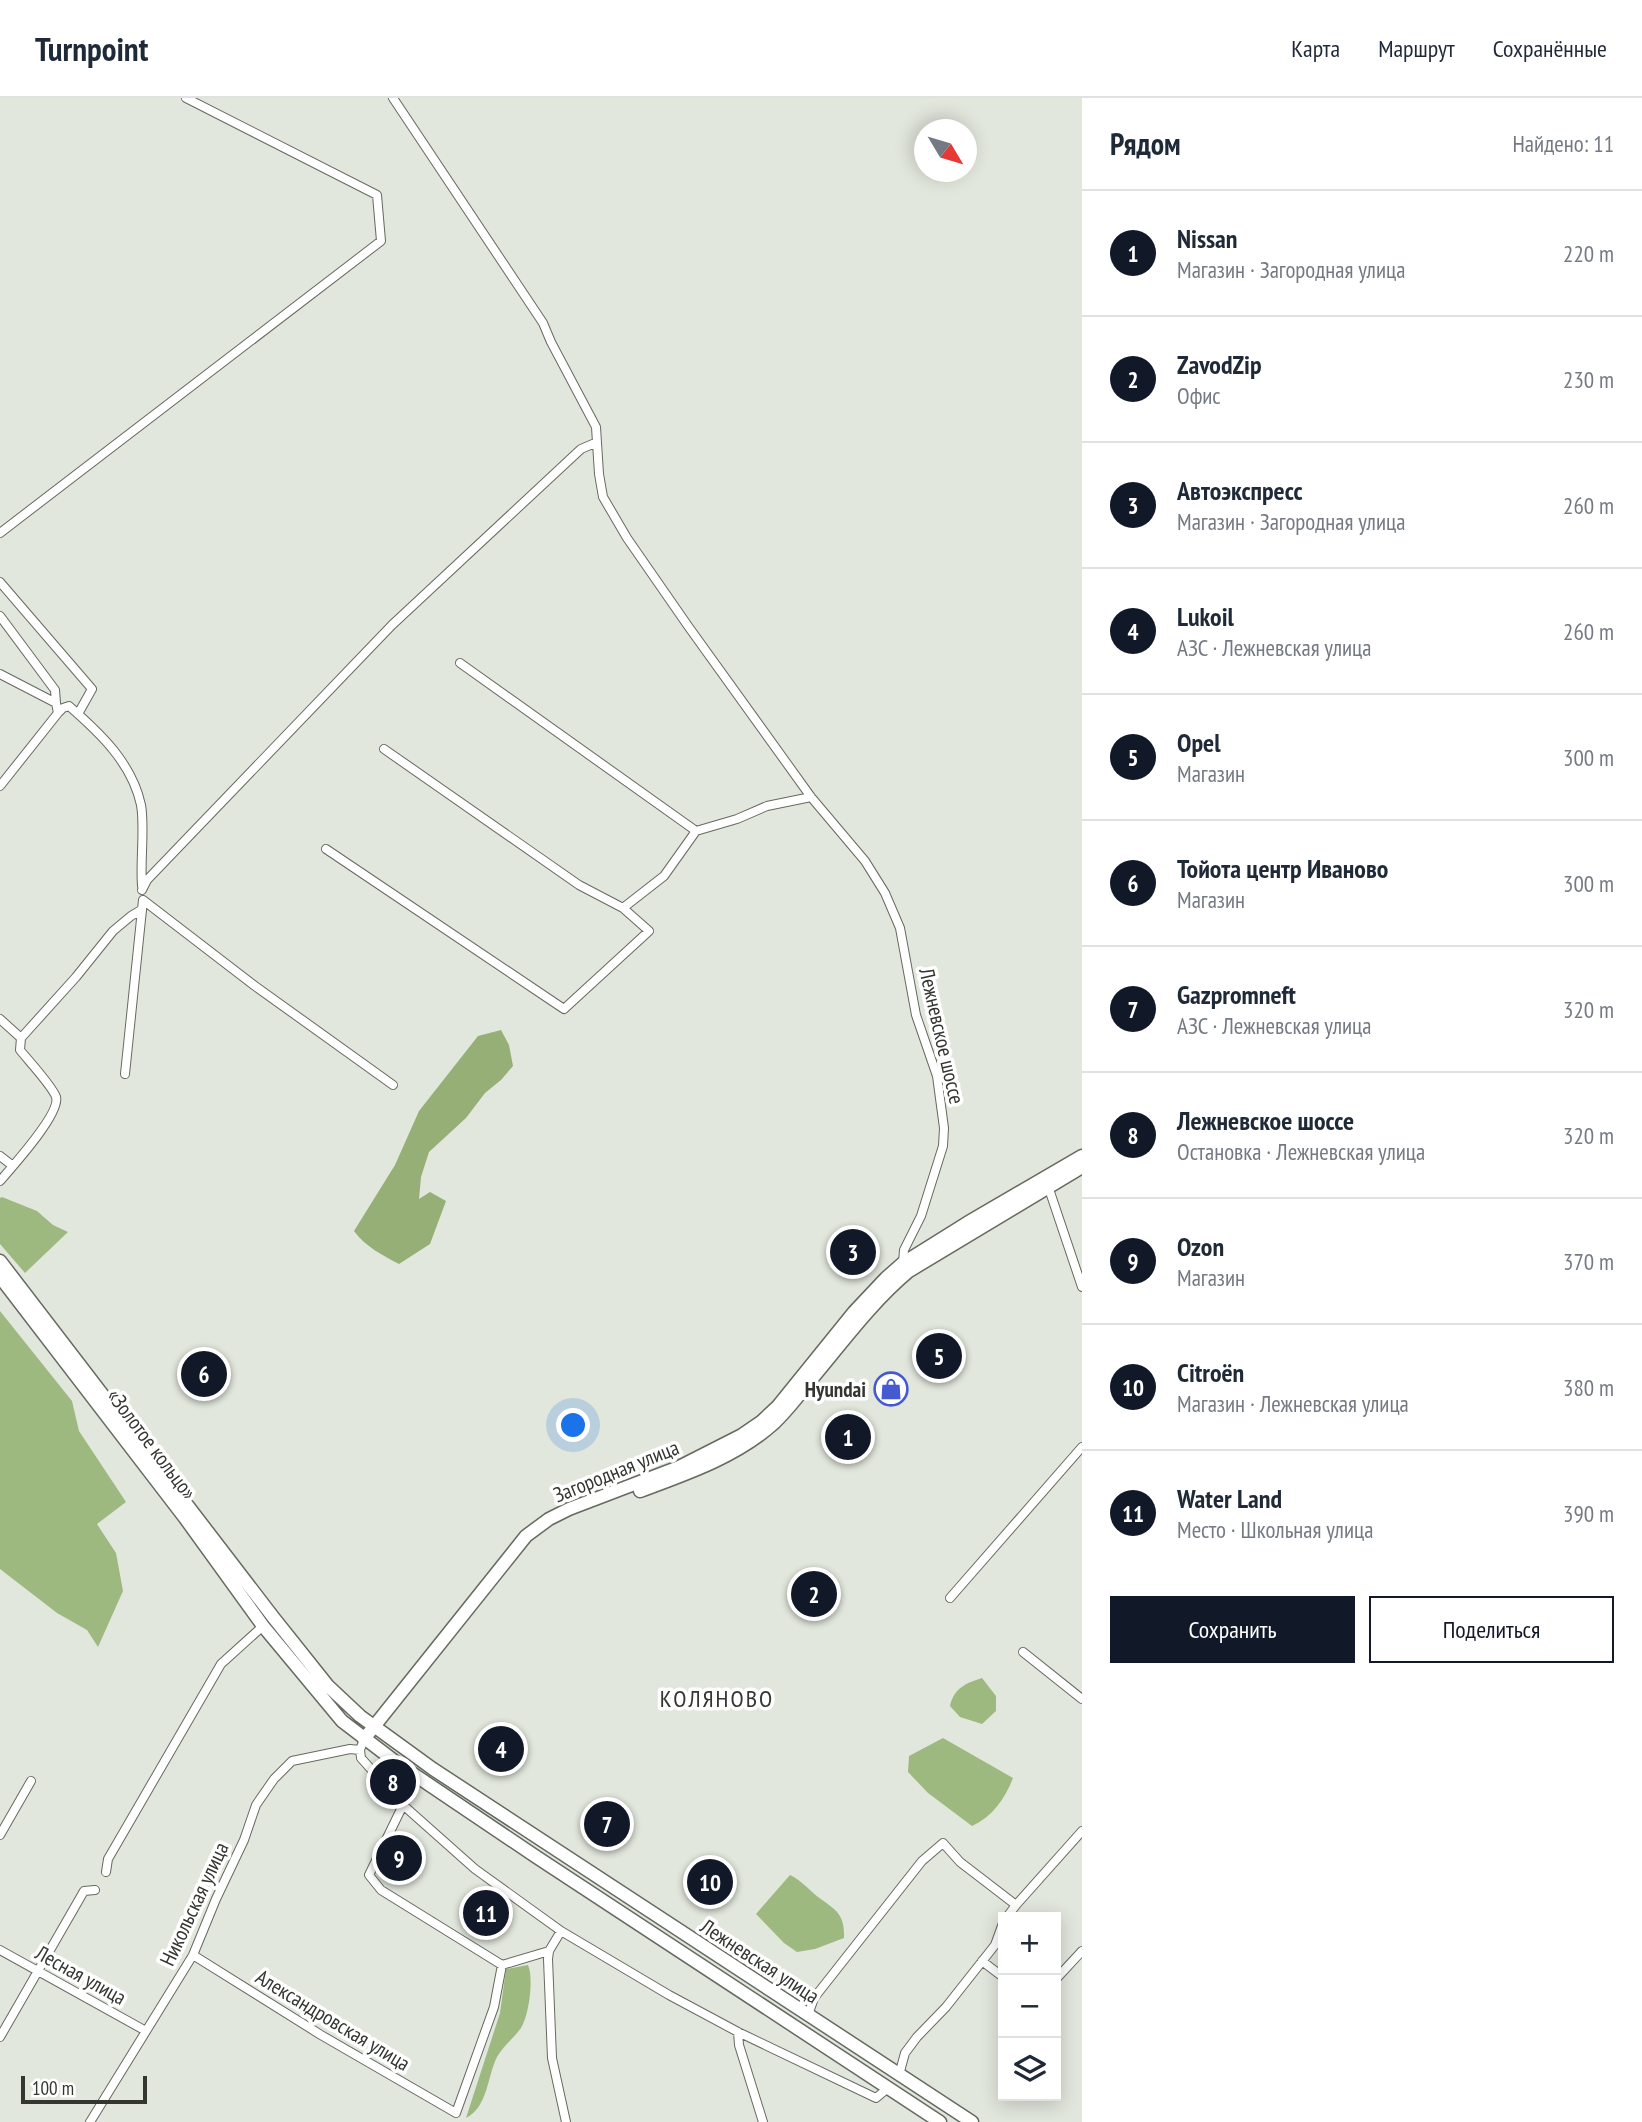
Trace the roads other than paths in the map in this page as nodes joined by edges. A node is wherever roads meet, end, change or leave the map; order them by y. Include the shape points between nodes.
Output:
1 (186, 98) edge
2 (393, 98) edge
3 (596, 443) junction
4 (0, 533) edge
5 (0, 582) edge
6 (0, 616) edge
7 (460, 663) dead end
8 (0, 674) edge
9 (56, 703) junction
10 (58, 713) junction
11 (78, 714) junction
12 (384, 749) dead end
13 (0, 786) edge
14 (811, 797) junction
15 (696, 831) junction
16 (326, 849) dead end
17 (142, 895) junction
18 (623, 908) junction
19 (141, 910) junction
20 (0, 1019) edge
21 (21, 1038) junction
22 (125, 1074) dead end
23 (393, 1085) dead end
24 (0, 1156) edge
25 (1082, 1156) edge
26 (13, 1166) junction
27 (1082, 1167) edge
28 (0, 1181) edge
29 (1048, 1186) junction
30 (0, 1261) edge
31 (906, 1267) junction
32 (0, 1278) edge
33 (1082, 1287) edge
34 (1082, 1447) edge
35 (950, 1598) dead end
36 (269, 1627) junction
37 (1023, 1653) dead end
38 (1082, 1699) edge
39 (377, 1729) junction
40 (365, 1744) junction
41 (31, 1781) dead end
42 (403, 1805) junction
43 (1082, 1831) edge
44 (0, 1835) edge
45 (106, 1872) dead end
46 (95, 1891) dead end
47 (1016, 1905) junction
48 (1011, 1912) edge
49 (561, 1931) junction
50 (998, 1937) edge
51 (0, 1950) edge
52 (549, 1951) junction
53 (1082, 1951) edge
54 (193, 1955) junction
55 (982, 1961) junction
56 (502, 1965) junction
57 (38, 1971) junction
58 (1000, 1975) edge
59 (1060, 1975) edge
60 (808, 2015) junction
61 (146, 2031) junction
62 (738, 2032) junction
63 (0, 2037) edge
64 (899, 2075) junction
65 (888, 2088) junction
66 (90, 2122) edge
67 (566, 2122) edge
68 (764, 2122) edge
69 (940, 2122) edge
70 (972, 2122) edge

1 - 4 street via 377,195 381,241
2 - 3 street, Лежневское шоссе via 543,323 596,427
3 - 14 street, Лежневское шоссе via 603,497 627,538
3 - 17 street via 581,449 392,625 147,880
5 - 11 street via 92,689
6 - 9 street via 55,690
7 - 15 street
8 - 9 street
9 - 10 street
10 - 11 street via 69,706
10 - 13 street
11 - 17 street via 116,753 141,806
12 - 18 street via 579,885
14 - 15 street via 767,806
14 - 31 street, Лежневское шоссе via 865,861 885,893 900,928 916,1016 937,1076 943,1146 921,1216 904,1250
15 - 18 street via 664,876
16 - 18 street via 565,1009 649,931
17 - 19 street
17 - 23 street via 255,986
19 - 21 street via 113,931
19 - 22 street
20 - 21 street
21 - 26 street via 20,1050 56,1096 57,1107
24 - 26 street
25 - 31 main road
26 - 28 street
27 - 29 main road
29 - 31 main road
29 - 33 street
30 - 36 main road, «Золотое кольцо»
31 - 39 main road, Загородная улица via 775,1422 744,1445 541,1534
32 - 36 main road, «Золотое кольцо»
34 - 35 street
36 - 39 main road, Лежневская улица
36 - 40 main road, Лежневская улица
36 - 45 street via 221,1664 108,1859
37 - 38 street
39 - 40 main road, Загородная улица
39 - 60 main road, Лежневская улица
40 - 42 street via 361,1758
40 - 54 street, Никольская улица via 292,1761 274,1779 256,1805
40 - 65 main road, Лежневская улица
41 - 44 street
42 - 49 street via 475,1869
42 - 56 street via 369,1875 381,1890
43 - 47 street
46 - 57 street via 84,1891
47 - 48 street
47 - 60 street via 943,1843 922,1861 814,1998
49 - 52 street
49 - 62 street
50 - 55 street
51 - 57 street, Лесная улица
52 - 56 street
52 - 67 street via 552,2058
53 - 59 street
54 - 56 street, Александровская улица via 456,2113 494,2007
54 - 61 street, Никольская улица
55 - 58 street
55 - 64 street via 905,2053
57 - 61 street, Лесная улица
57 - 63 street
60 - 64 main road, Лежневская улица
61 - 66 street, Никольская улица
62 - 65 street via 876,2098
62 - 68 street
64 - 70 main road, Лежневская улица
65 - 69 main road, Лежневская улица

